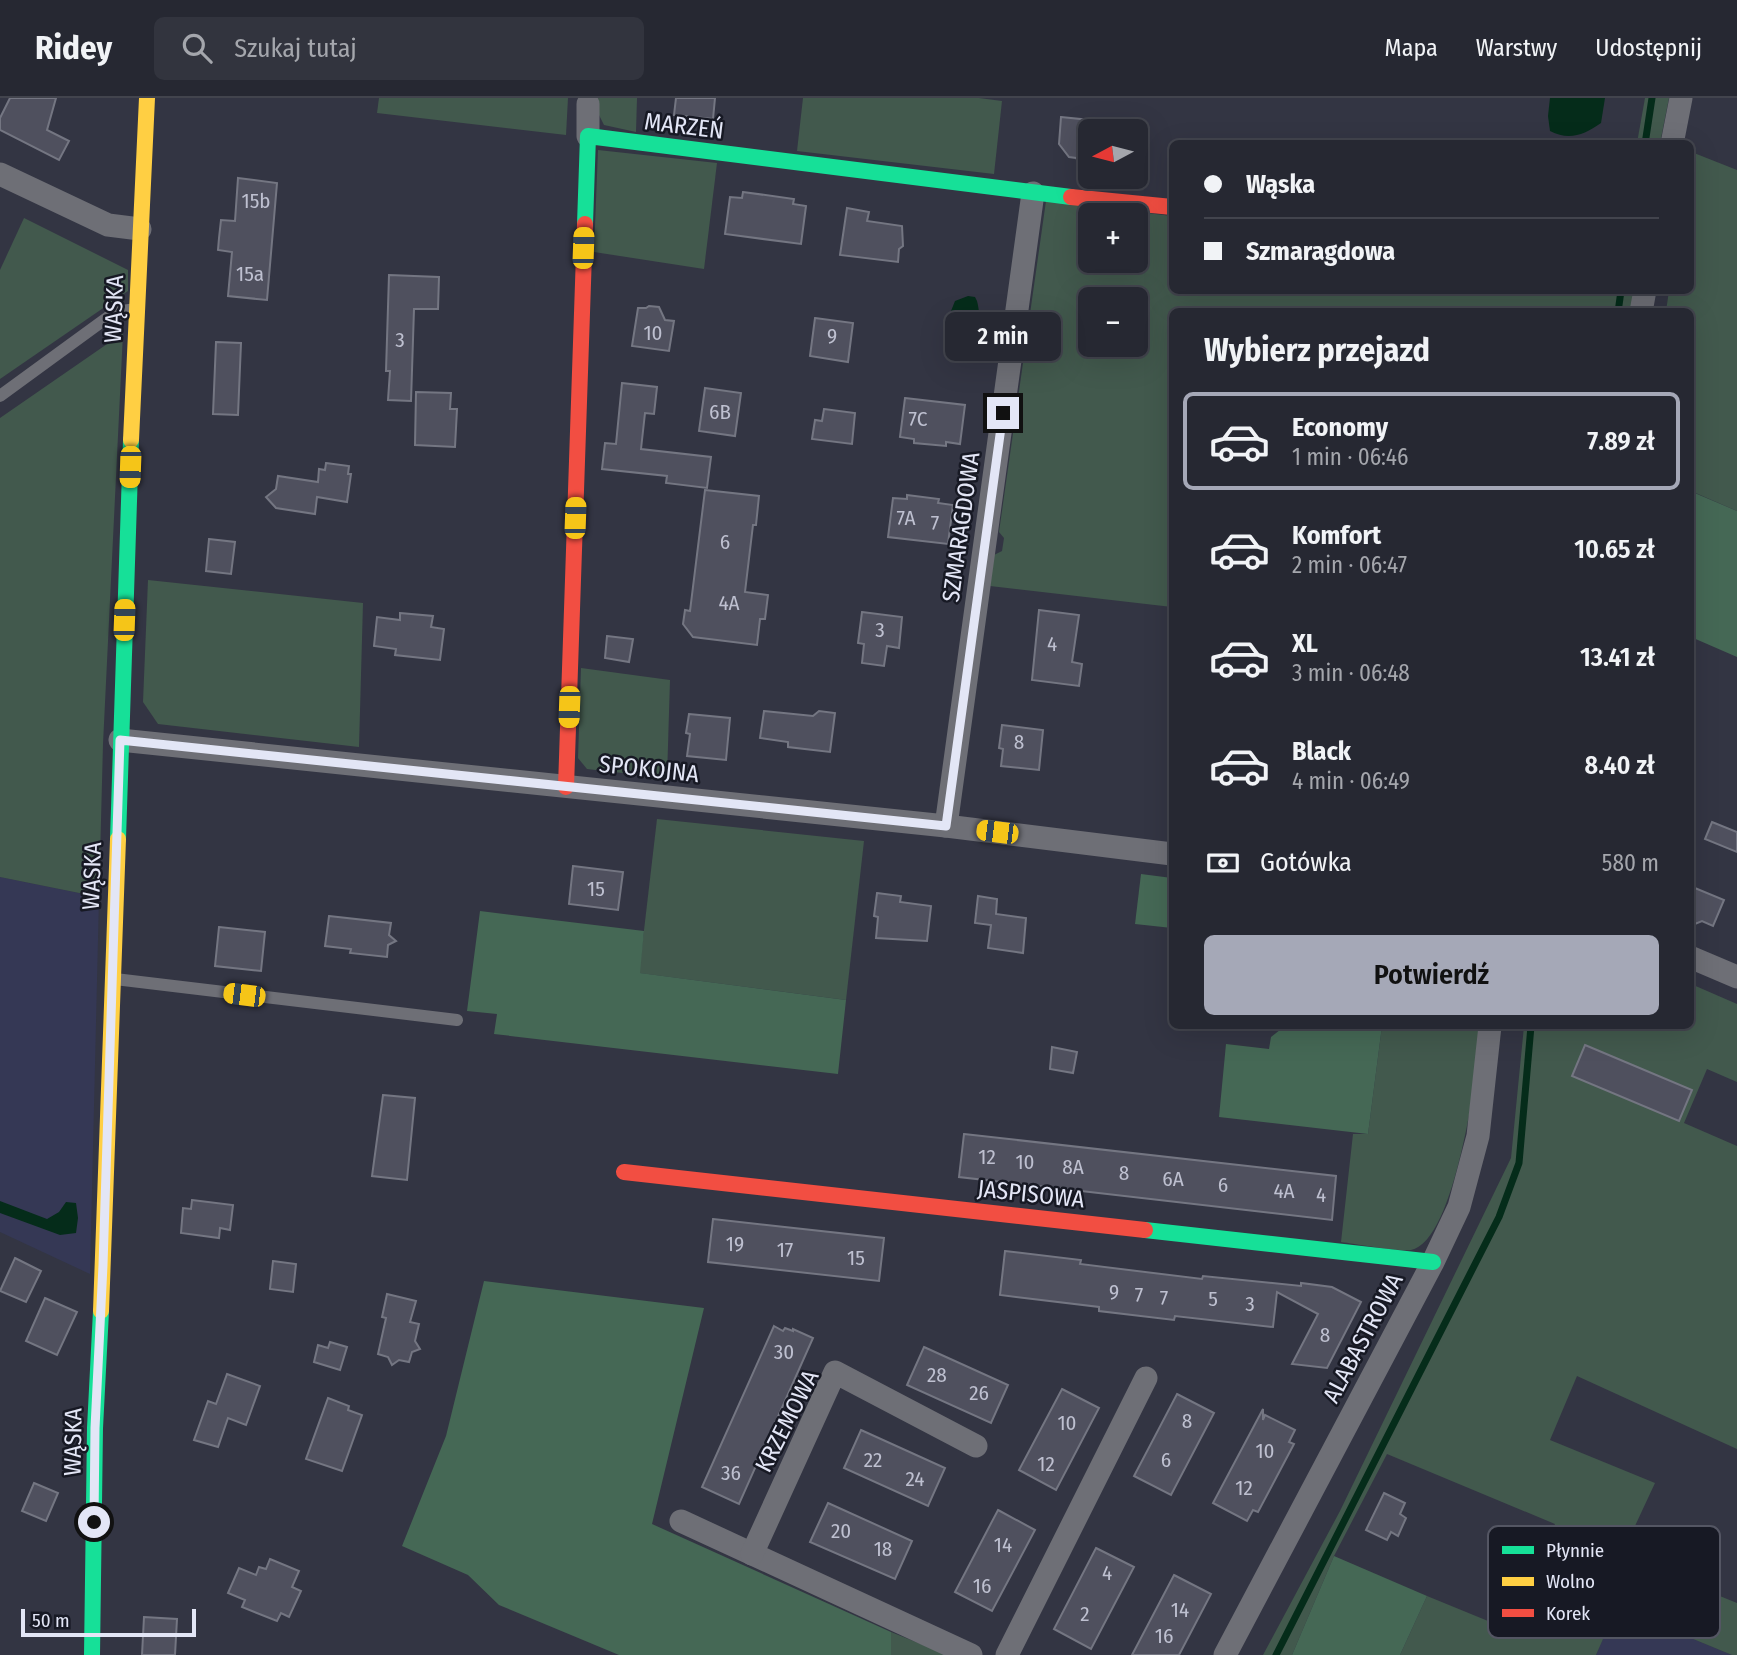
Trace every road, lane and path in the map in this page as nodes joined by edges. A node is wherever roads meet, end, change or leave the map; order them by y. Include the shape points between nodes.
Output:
1 (146, 98) edge
2 (1681, 98) edge
3 (588, 104) dead end
4 (587, 136) junction
5 (1673, 140) edge
6 (0, 174) edge
7 (1033, 193) junction
8 (1169, 207) edge
9 (140, 229) junction
10 (136, 309) junction
11 (0, 396) edge
12 (120, 740) junction
13 (566, 788) junction
14 (946, 826) junction
15 (1169, 853) edge
16 (1694, 959) edge
17 (1737, 977) edge
18 (112, 978) junction
19 (457, 1020) dead end
20 (1490, 1029) edge
21 (624, 1172) dead end
22 (1433, 1262) junction
23 (1146, 1378) dead end
24 (976, 1446) dead end
25 (681, 1521) dead end
26 (752, 1554) junction
27 (92, 1655) edge
28 (971, 1655) edge
29 (1007, 1655) edge
30 (1225, 1655) edge

1 - 9 street, WĄSKA
2 - 5 street
3 - 4 street
4 - 7 street, MARZEŃ
4 - 13 street
6 - 9 street via 108,225
7 - 8 street, MARZEŃ
7 - 14 street, SZMARAGDOWA
9 - 10 street, WĄSKA
10 - 11 lane via 115,312
10 - 12 street, WĄSKA
12 - 13 street, SPOKOJNA
12 - 18 street, WĄSKA
13 - 14 street, SPOKOJNA
14 - 15 street, SPOKOJNA
16 - 17 street
18 - 19 lane
18 - 27 street, WĄSKA via 95,1428
20 - 22 street, ALABASTROWA via 1478,1136 1459,1207
21 - 22 street, JASPISOWA
22 - 30 street, ALABASTROWA
23 - 29 street
24 - 26 street, KRZEMOWA via 835,1372
25 - 26 street
26 - 28 street

